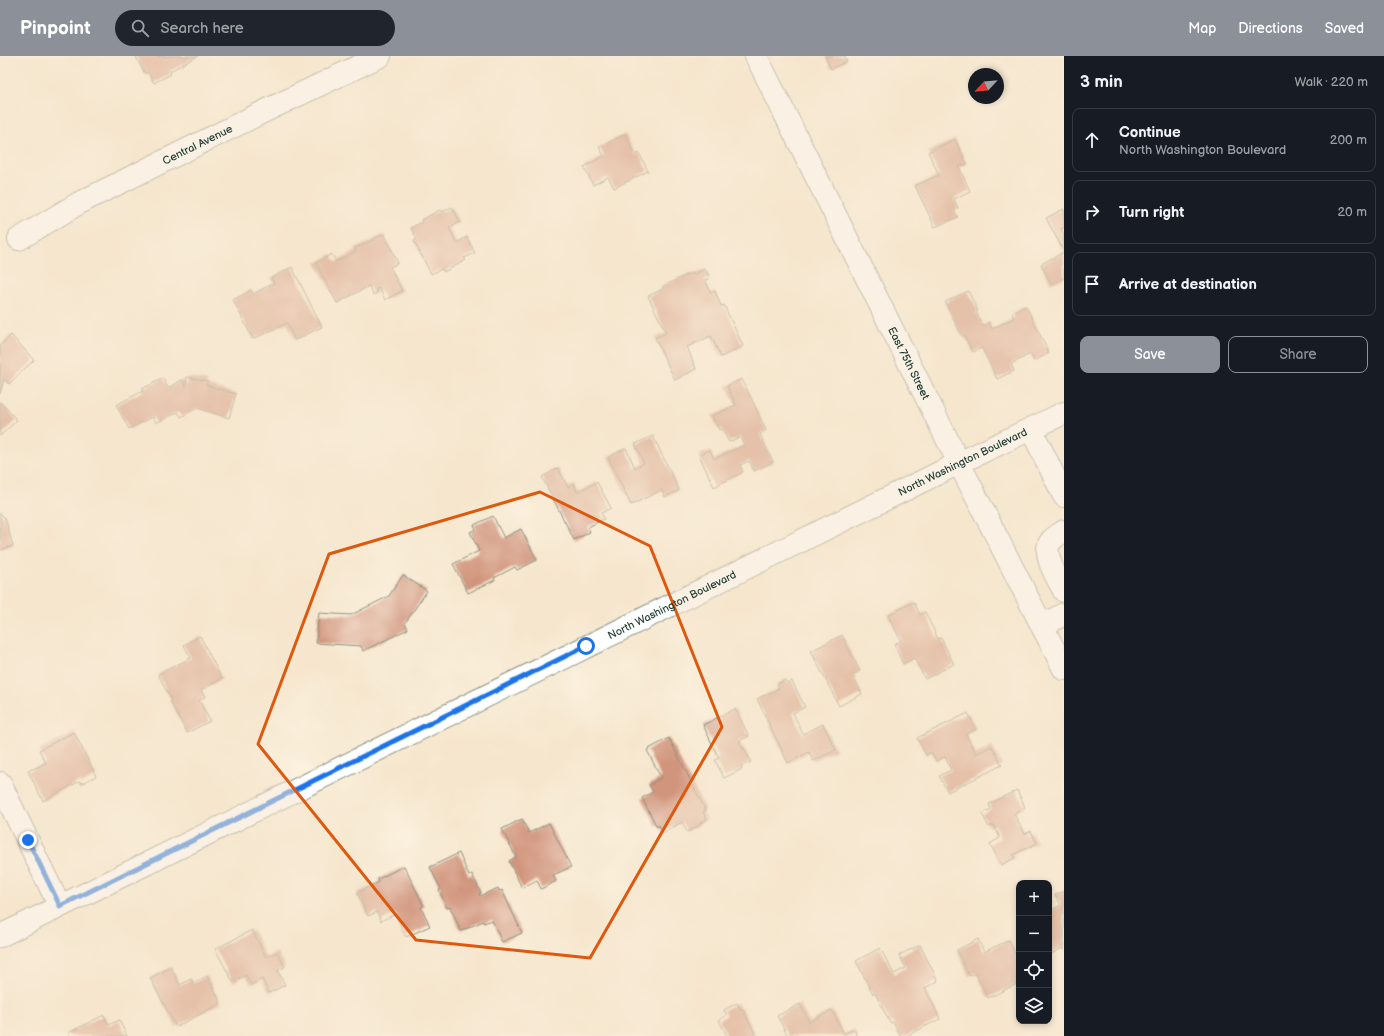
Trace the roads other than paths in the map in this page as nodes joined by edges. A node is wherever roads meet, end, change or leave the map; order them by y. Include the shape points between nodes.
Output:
1 (380, 56) edge
2 (756, 56) edge
3 (19, 239) dead end
4 (1064, 413) edge
5 (1031, 429) junction
6 (959, 462) junction
7 (1064, 496) edge
8 (1064, 531) edge
9 (1064, 591) edge
10 (1064, 614) edge
11 (1042, 626) junction
12 (1064, 669) edge
13 (0, 783) edge
14 (60, 906) junction
15 (0, 936) edge

1 - 3 street, Central Avenue via 79,203
2 - 6 street, East 75th Street
4 - 5 street, North Washington Boulevard
5 - 6 street, North Washington Boulevard
5 - 7 street
6 - 11 street, East 75th Street
6 - 14 street, North Washington Boulevard
8 - 9 street via 1050,541 1047,550
10 - 11 street
11 - 12 street, East 75th Street
13 - 14 street
14 - 15 street, North Washington Boulevard

